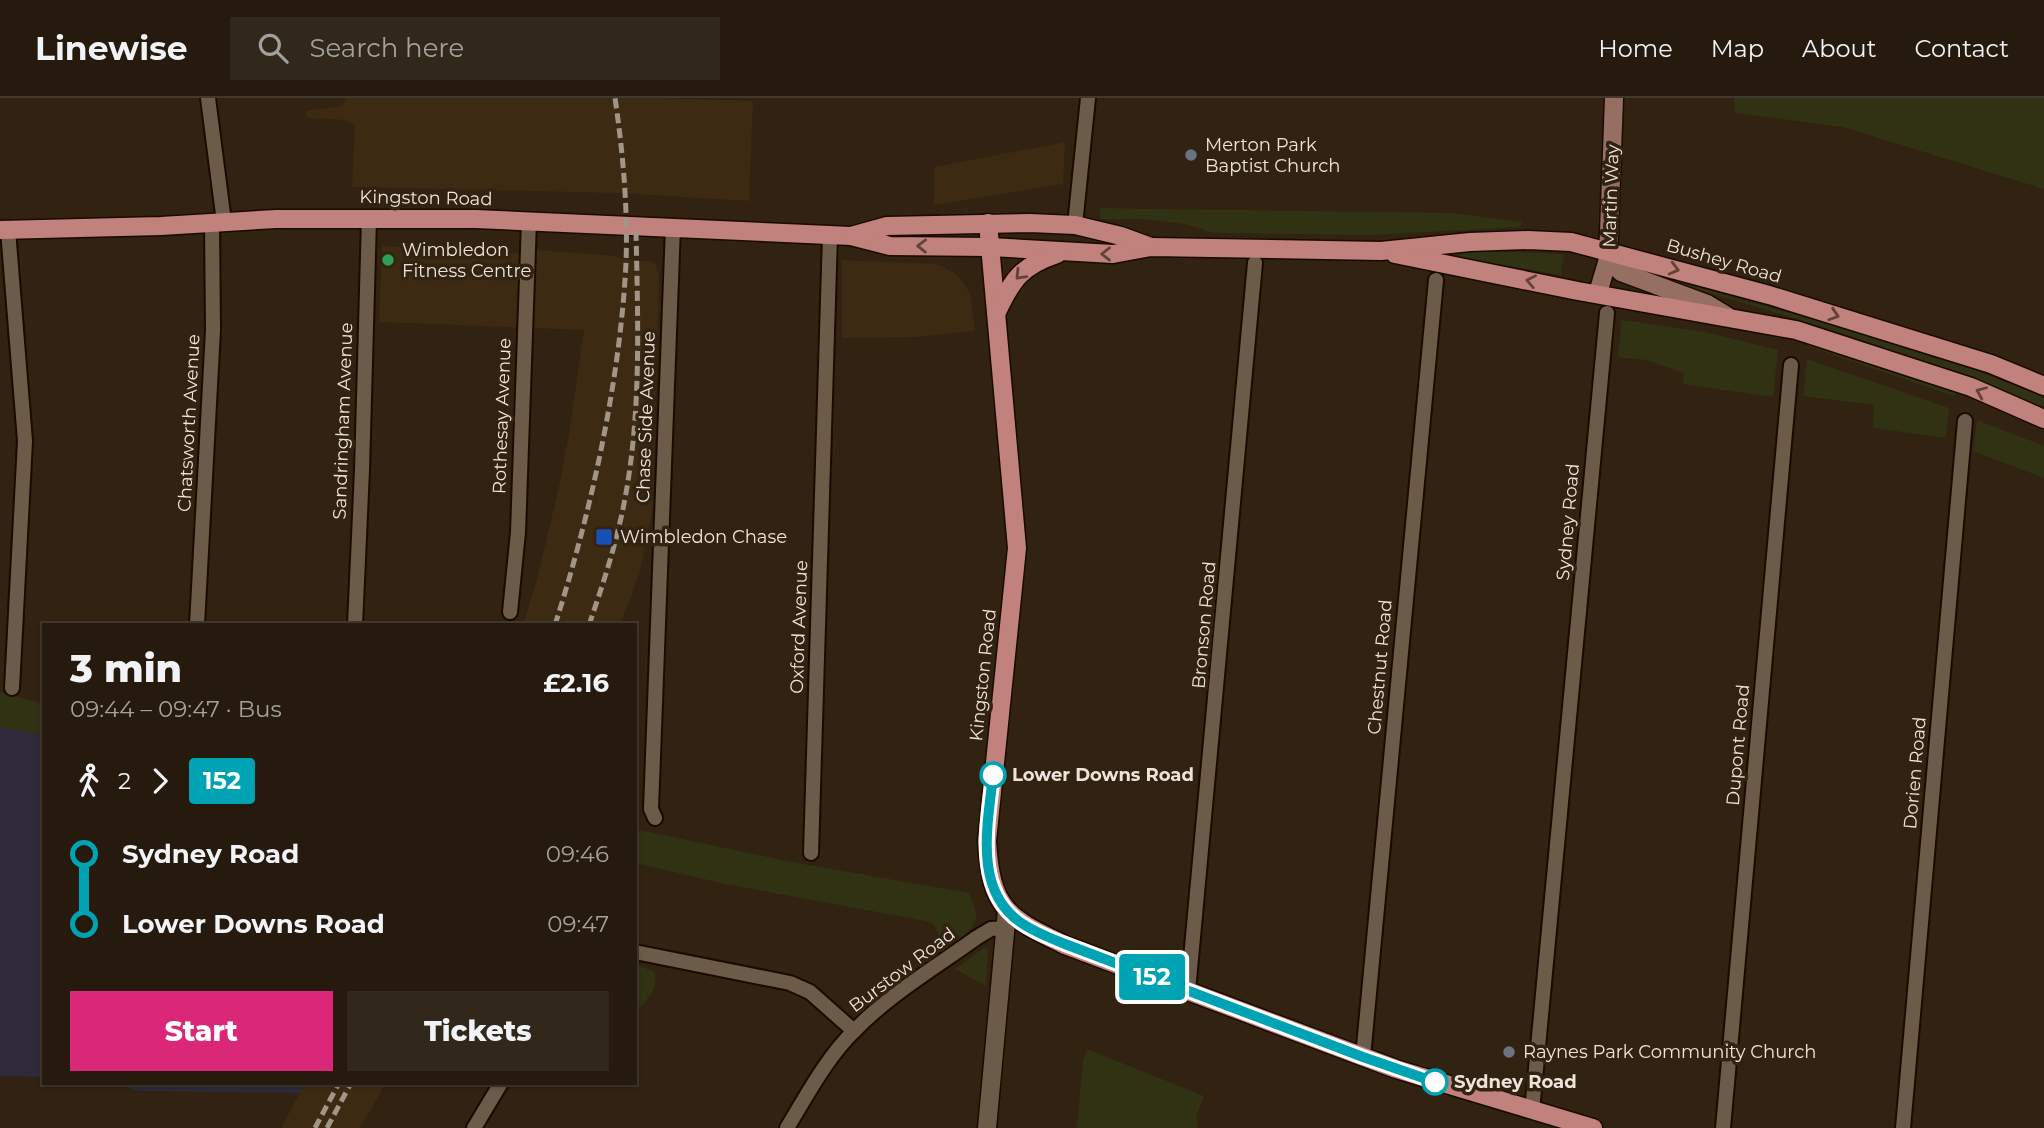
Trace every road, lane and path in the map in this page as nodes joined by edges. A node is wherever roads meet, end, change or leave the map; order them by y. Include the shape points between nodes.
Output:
1 (208, 98) edge
2 (1088, 98) edge
3 (1614, 98) edge
4 (369, 218) junction
5 (529, 221) junction
6 (218, 222) junction
7 (988, 223) junction
8 (1075, 225) junction
9 (673, 227) junction
10 (4, 230) edge
11 (830, 235) junction
12 (851, 236) junction
13 (990, 247) junction
14 (1151, 247) junction
15 (1381, 251) junction
16 (1061, 253) junction
17 (1608, 255) junction
18 (1255, 263) dead end
19 (1436, 280) dead end
20 (1598, 293) junction
21 (1607, 313) dead end
22 (996, 316) junction
23 (1727, 316) junction
24 (1791, 365) dead end
25 (2044, 386) edge
26 (2044, 419) edge
27 (1965, 421) dead end
28 (510, 612) dead end
29 (197, 623) edge
30 (355, 623) edge
31 (12, 688) dead end
32 (655, 818) dead end
33 (811, 853) dead end
34 (1005, 920) junction
35 (637, 952) edge
36 (1188, 991) junction
37 (853, 1031) junction
38 (1363, 1057) junction
39 (500, 1085) edge
40 (1532, 1111) junction
41 (474, 1128) edge
42 (787, 1128) edge
43 (987, 1128) edge
44 (1593, 1128) edge
45 (1723, 1128) edge
46 (1903, 1128) edge

1 - 6 street, Chatsworth Avenue
2 - 8 street
3 - 17 main road, Martin Way
4 - 5 main road, Kingston Road
4 - 6 main road, Kingston Road
4 - 30 street, Sandringham Avenue
5 - 9 main road, Kingston Road
5 - 28 street, Rothesay Avenue via 518,532
6 - 10 main road, Kingston Road
6 - 29 street, Chatsworth Avenue
7 - 8 main road, Bushey Road
7 - 12 main road, Kingston Road via 887,226
7 - 13 main road, Kingston Road
8 - 14 main road, Bushey Road
9 - 11 main road, Kingston Road
9 - 32 street, Chase Side Avenue via 651,809
10 - 31 street via 25,441
11 - 12 main road, Kingston Road
11 - 33 street, Oxford Avenue
13 -> 12 main road, Kingston Road via 890,246
13 - 16 main road, Bushey Road
13 - 22 main road, Kingston Road
14 - 15 main road, Bushey Road
14 -> 16 main road, Bushey Road via 1113,254
15 - 17 main road, Bushey Road via 1528,240 1572,242
20 -> 15 main road, Bushey Road
16 -> 22 main road via 1021,272
17 - 20 main road, Martin Way
17 - 23 main road, Bushey Road via 1621,272
17 -> 25 main road, Bushey Road via 1769,295
18 - 36 street, Bronson Road
19 - 38 street, Chestnut Road
20 - 23 main road, Bushey Road
21 - 40 street, Sydney Road
22 - 34 main road, Kingston Road via 1017,548 987,841 990,877
26 -> 23 main road, Bushey Road via 1971,387 1871,353 1796,330
24 - 45 street, Dupont Road
27 - 46 street, Dorien Road
34 - 36 main road, Kingston Road
34 - 37 street, Burstow Road
34 - 43 street
35 - 37 street via 790,983 810,992
36 - 38 main road, Kingston Road
37 - 42 street, Burstow Road
38 - 40 main road, Kingston Road
39 - 41 street
40 - 44 main road, Kingston Road

